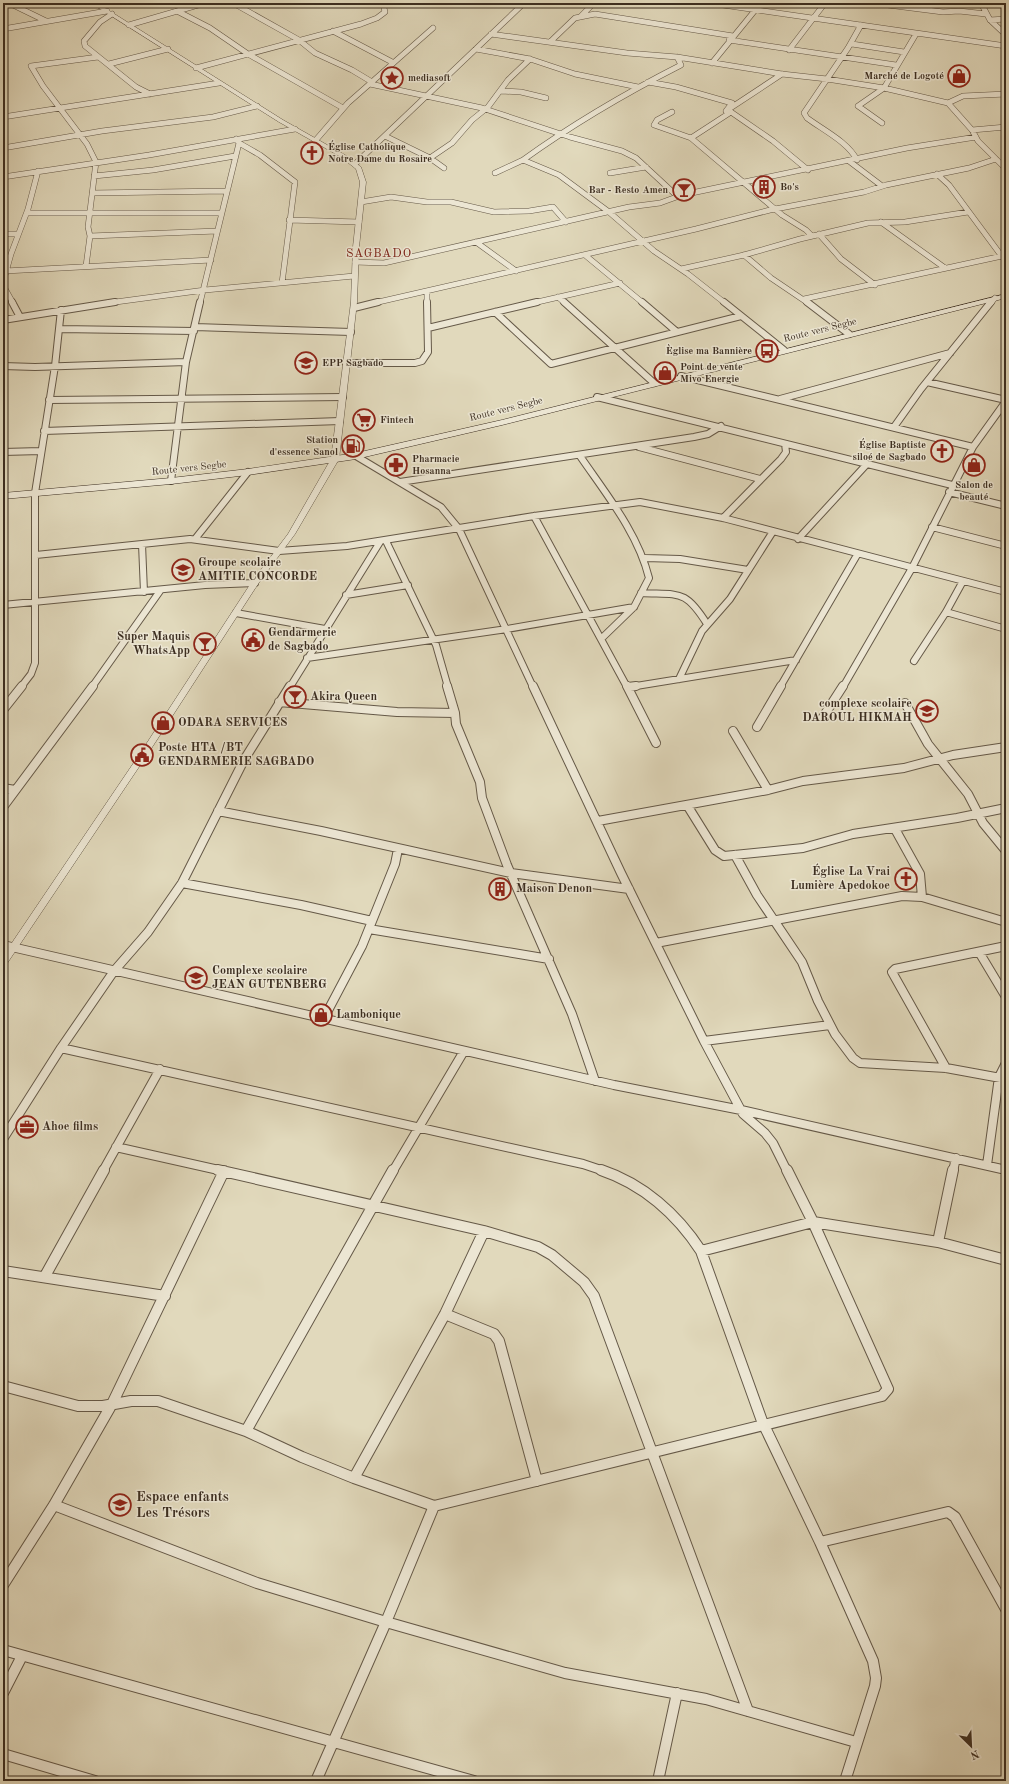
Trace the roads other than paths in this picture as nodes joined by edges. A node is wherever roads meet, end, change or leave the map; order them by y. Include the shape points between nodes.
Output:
1 (9, 3) edge
2 (95, 3) edge
3 (205, 3) edge
4 (233, 3) edge
5 (524, 3) edge
6 (594, 3) edge
7 (709, 3) edge
8 (761, 3) edge
9 (824, 3) edge
10 (872, 3) edge
11 (981, 3) edge
12 (384, 8) dead end
13 (755, 10) junction
14 (177, 11) junction
15 (109, 13) junction
16 (986, 14) junction
17 (581, 16) junction
18 (813, 17) junction
19 (1006, 19) edge
20 (990, 20) junction
21 (46, 21) junction
22 (129, 25) junction
23 (861, 25) junction
24 (433, 28) dead end
25 (3, 29) edge
26 (333, 31) junction
27 (491, 34) junction
28 (916, 34) junction
29 (1006, 35) edge
30 (731, 38) junction
31 (299, 40) junction
32 (550, 42) junction
33 (852, 44) junction
34 (1006, 46) edge
35 (168, 49) junction
36 (476, 49) junction
37 (789, 50) junction
38 (904, 52) junction
39 (248, 54) junction
40 (98, 57) junction
41 (677, 57) junction
42 (842, 57) junction
43 (530, 59) junction
44 (392, 62) junction
45 (712, 63) junction
46 (109, 64) junction
47 (896, 65) junction
48 (196, 68) junction
49 (782, 74) junction
50 (827, 79) junction
51 (219, 82) junction
52 (648, 82) junction
53 (371, 83) junction
54 (638, 87) junction
55 (884, 88) junction
56 (501, 91) junction
57 (150, 94) junction
58 (1006, 94) edge
59 (429, 95) junction
60 (546, 98) dead end
61 (948, 103) junction
62 (257, 106) junction
63 (60, 108) junction
64 (343, 108) junction
65 (486, 109) junction
66 (4, 110) dead end
67 (672, 112) dead end
68 (729, 112) junction
69 (5, 116) edge
70 (882, 124) dead end
71 (1006, 127) edge
72 (295, 129) junction
73 (972, 130) junction
74 (560, 134) junction
75 (79, 135) junction
76 (385, 136) junction
77 (976, 137) junction
78 (691, 138) junction
79 (238, 141) junction
80 (315, 141) junction
81 (3, 148) edge
82 (235, 156) junction
83 (430, 158) junction
84 (996, 159) junction
85 (523, 160) junction
86 (857, 160) junction
87 (849, 161) junction
88 (96, 162) junction
89 (355, 164) junction
90 (646, 167) junction
91 (444, 168) dead end
92 (1006, 169) edge
93 (808, 170) junction
94 (38, 171) junction
95 (495, 173) dead end
96 (610, 173) dead end
97 (937, 174) junction
98 (94, 176) junction
99 (3, 177) edge
100 (745, 182) junction
101 (882, 186) junction
102 (226, 191) junction
103 (92, 193) junction
104 (677, 196) junction
105 (361, 202) junction
106 (776, 209) junction
107 (609, 212) junction
108 (968, 212) junction
109 (27, 213) junction
110 (90, 213) junction
111 (222, 213) junction
112 (289, 220) junction
113 (359, 222) junction
114 (566, 222) junction
115 (881, 222) junction
116 (217, 232) junction
117 (3, 234) edge
118 (17, 234) junction
119 (819, 234) junction
120 (90, 236) junction
121 (812, 236) junction
122 (644, 241) junction
123 (476, 242) junction
124 (585, 255) junction
125 (744, 255) junction
126 (1002, 256) junction
127 (211, 260) junction
128 (355, 262) junction
129 (1006, 262) edge
130 (86, 266) junction
131 (945, 268) junction
132 (681, 269) junction
133 (516, 270) junction
134 (6, 271) junction
135 (354, 276) junction
136 (282, 283) junction
137 (620, 283) junction
138 (875, 285) junction
139 (205, 290) junction
140 (427, 291) junction
141 (1006, 296) edge
142 (558, 297) junction
143 (995, 298) junction
144 (804, 300) junction
145 (354, 308) junction
146 (61, 310) junction
147 (495, 312) junction
148 (741, 316) junction
149 (20, 317) junction
150 (3, 320) edge
151 (428, 328) junction
152 (60, 329) junction
153 (195, 329) junction
154 (351, 332) junction
155 (677, 332) junction
156 (849, 334) junction
157 (615, 348) junction
158 (784, 350) junction
159 (950, 354) junction
160 (186, 362) junction
161 (346, 364) junction
162 (3, 366) edge
163 (56, 366) junction
164 (681, 376) junction
165 (927, 382) junction
166 (654, 383) junction
167 (343, 397) junction
168 (597, 397) junction
169 (181, 399) junction
170 (779, 399) junction
171 (49, 400) junction
172 (1006, 400) edge
173 (340, 421) junction
174 (177, 426) junction
175 (721, 426) junction
176 (894, 427) junction
177 (44, 431) junction
178 (785, 444) junction
179 (636, 446) junction
180 (973, 447) junction
181 (41, 451) junction
182 (3, 452) edge
183 (356, 456) junction
184 (580, 456) junction
185 (335, 459) junction
186 (866, 465) junction
187 (248, 472) junction
188 (760, 479) junction
189 (171, 481) junction
190 (400, 482) junction
191 (952, 485) junction
192 (949, 492) junction
193 (35, 493) junction
194 (3, 496) edge
195 (613, 505) junction
196 (1006, 506) edge
197 (534, 516) junction
198 (723, 518) junction
199 (932, 527) junction
200 (459, 529) junction
201 (772, 533) junction
202 (196, 539) junction
203 (798, 539) junction
204 (383, 542) junction
205 (142, 544) junction
206 (1006, 546) edge
207 (279, 551) junction
208 (36, 555) junction
209 (858, 555) junction
210 (645, 558) junction
211 (912, 568) junction
212 (748, 570) junction
213 (963, 581) junction
214 (255, 583) junction
215 (408, 585) junction
216 (160, 591) junction
217 (144, 592) junction
218 (1006, 592) edge
219 (642, 593) junction
220 (346, 595) junction
221 (36, 602) junction
222 (3, 605) edge
223 (634, 607) junction
224 (946, 612) junction
225 (236, 613) junction
226 (589, 615) junction
227 (706, 624) junction
228 (325, 629) junction
229 (507, 629) junction
230 (1006, 629) edge
231 (602, 638) junction
232 (433, 640) junction
233 (307, 658) junction
234 (796, 660) junction
235 (914, 662) dead end
236 (679, 679) junction
237 (628, 687) junction
238 (279, 702) junction
239 (905, 703) dead end
240 (3, 710) edge
241 (455, 712) junction
242 (823, 716) dead end
243 (757, 727) dead end
244 (733, 731) dead end
245 (656, 743) dead end
246 (1006, 747) edge
247 (938, 758) junction
248 (3, 788) edge
249 (15, 790) junction
250 (768, 790) junction
251 (687, 805) junction
252 (3, 807) edge
253 (1006, 808) edge
254 (218, 811) junction
255 (978, 814) junction
256 (598, 822) junction
257 (895, 829) junction
258 (398, 849) junction
259 (1006, 851) edge
260 (735, 855) junction
261 (511, 873) junction
262 (182, 883) junction
263 (629, 889) junction
264 (922, 897) junction
265 (774, 920) junction
266 (1006, 922) edge
267 (371, 925) junction
268 (656, 943) junction
269 (3, 945) edge
270 (1006, 946) edge
271 (14, 947) junction
272 (979, 952) junction
273 (549, 958) junction
274 (3, 963) edge
275 (114, 971) junction
276 (1006, 997) edge
277 (324, 1018) junction
278 (830, 1025) junction
279 (704, 1041) junction
280 (61, 1048) junction
281 (464, 1051) junction
282 (1006, 1063) edge
283 (946, 1068) junction
284 (160, 1070) junction
285 (1002, 1078) edge
286 (595, 1081) junction
287 (741, 1110) junction
288 (419, 1127) junction
289 (3, 1139) edge
290 (116, 1147) junction
291 (956, 1158) junction
292 (987, 1165) junction
293 (1006, 1170) edge
294 (224, 1172) junction
295 (373, 1205) junction
296 (813, 1222) junction
297 (484, 1230) junction
298 (938, 1242) junction
299 (701, 1251) junction
300 (1006, 1260) edge
301 (3, 1270) edge
302 (45, 1276) junction
303 (165, 1296) junction
304 (445, 1314) junction
305 (3, 1386) edge
306 (112, 1404) junction
307 (764, 1426) junction
308 (246, 1432) junction
309 (652, 1452) junction
310 (354, 1478) junction
311 (536, 1482) junction
312 (54, 1505) junction
313 (434, 1506) junction
314 (820, 1542) junction
315 (3, 1585) edge
316 (1006, 1609) edge
317 (386, 1622) junction
318 (3, 1650) edge
319 (22, 1656) junction
320 (3, 1693) edge
321 (677, 1693) junction
322 (748, 1711) junction
323 (333, 1742) junction
324 (856, 1742) junction
325 (3, 1754) edge
326 (95, 1781) edge
327 (316, 1781) edge
328 (474, 1781) edge
329 (658, 1781) edge
330 (844, 1781) edge

1 - 21 street
2 - 15 street
3 - 14 street
4 - 31 street
5 - 27 street
6 - 17 street
7 - 13 street
8 - 13 street
9 - 18 street
10 - 16 street
11 - 16 street
12 - 26 street via 383,14 373,20
13 - 18 street
13 - 30 street
14 - 22 street
14 - 39 street via 215,31
15 - 21 street
15 - 22 street
15 - 40 street via 84,41 86,48
16 - 20 street
17 - 30 street via 595,14
17 - 32 street via 575,18
18 - 23 street
18 - 37 street
19 - 20 street
20 - 29 street
21 - 25 street
22 - 35 street
23 - 28 street
23 - 33 street
24 - 44 street
26 - 31 street
26 - 44 street
27 - 32 street
27 - 36 street
28 - 34 street
28 - 38 street
30 - 37 street
30 - 45 street
31 - 39 street
31 - 53 street via 315,52 352,70
32 - 41 street
33 - 38 street
33 - 42 street
35 - 46 street
35 - 48 street
36 - 43 street
36 - 59 street
37 - 42 street
38 - 47 street
39 - 48 street
39 - 64 street
40 - 46 street
40 - 63 street via 32,66
41 - 45 street
41 - 52 street via 681,65
42 - 47 street
42 - 50 street
43 - 54 street via 575,74
43 - 56 street via 508,80
44 - 53 street
45 - 49 street
46 - 57 street via 136,87
47 - 55 street
48 - 51 street
49 - 50 street
49 - 68 street
50 - 55 street
50 - 86 street via 816,92 805,115 851,150
51 - 57 street
51 - 62 street
52 - 54 street
52 - 68 street via 732,103
53 - 59 street
53 - 64 street
54 - 74 street
55 - 61 street
55 - 70 street via 858,106
56 - 60 street via 521,92
56 - 65 street
57 - 63 street
58 - 61 street via 963,96
59 - 65 street
59 - 76 street
61 - 73 street
62 - 72 street
62 - 75 street via 213,117
63 - 69 street
63 - 75 street
64 - 80 street
65 - 74 street
65 - 83 street via 463,129 452,143
66 - 69 street
67 - 78 street via 656,120 654,125
68 - 78 street
68 - 93 street
71 - 73 street
72 - 79 street
72 - 80 street
73 - 77 street
74 - 85 street
74 - 90 street via 622,151
75 - 81 street
75 - 88 street
76 - 83 street
76 - 89 street
77 - 84 street
77 - 86 street via 907,148
78 - 100 street
79 - 82 street
79 - 88 street
79 - 112 street via 294,180
80 - 89 street
82 - 98 street via 154,170
82 - 102 street
83 - 91 street
84 - 92 street
84 - 97 street
85 - 95 street
85 - 107 street via 554,171
86 - 87 street
87 - 93 street
87 - 101 street
88 - 94 street
88 - 98 street
89 - 105 street via 363,178
90 - 96 street
90 - 104 street
93 - 100 street
94 - 99 street
94 - 109 street
97 - 101 street
97 - 108 street via 949,185
98 - 103 street
100 - 104 street
100 - 106 street
101 - 106 street via 864,192
102 - 103 street
102 - 111 street
103 - 110 street
104 - 107 street via 660,203
105 - 113 street
105 - 114 street via 391,197 451,202 494,212 553,208
106 - 121 street
106 - 122 street
107 - 114 street
107 - 122 street
108 - 115 street via 905,222
108 - 126 street
109 - 110 street
109 - 118 street
110 - 111 street
110 - 120 street
111 - 116 street
112 - 113 street
112 - 136 street
113 - 128 street
114 - 123 street
115 - 119 street
115 - 131 street
116 - 120 street
116 - 127 street
117 - 118 street
118 - 134 street
119 - 121 street
119 - 138 street via 841,259
120 - 130 street
121 - 125 street
122 - 124 street
122 - 132 street
123 - 128 street via 384,263
123 - 133 street
124 - 133 street
124 - 137 street
125 - 132 street
125 - 144 street via 771,278
126 - 129 street
126 - 131 street
127 - 130 street
127 - 139 street
128 - 135 street
130 - 134 street
131 - 138 street
132 - 148 street
133 - 140 street
134 - 149 street via 4,287
135 - 136 street
135 - 145 street
136 - 139 street
137 - 142 street
137 - 155 street
138 - 144 street
139 - 146 street
139 - 153 street
140 - 145 street
140 - 151 street
141 - 143 main road, Route vers Segbe
142 - 147 street
142 - 157 street
143 - 156 main road, Route vers Segbe
143 - 159 street
144 - 156 street
145 - 154 street
146 - 149 street
146 - 152 street
147 - 151 street
147 - 157 street via 551,364
148 - 155 street
148 - 158 street
149 - 150 street
151 - 161 street via 428,352 425,358 418,362
152 - 153 street
152 - 163 street
153 - 154 street
153 - 160 street
154 - 161 street
155 - 157 street
156 - 158 main road, Route vers Segbe
157 - 166 street
158 - 164 main road, Route vers Segbe
159 - 165 street
159 - 170 street
160 - 163 street
160 - 169 street
161 - 167 street
162 - 163 street
163 - 171 street
164 - 166 main road, Route vers Segbe
164 - 170 street
165 - 172 street
165 - 176 street
166 - 168 main road, Route vers Segbe
167 - 169 street
167 - 173 street
168 - 175 street
168 - 183 main road, Route vers Segbe
169 - 171 street
169 - 174 street
170 - 176 street
171 - 177 street
172 - 180 street
173 - 174 street
173 - 185 street
174 - 177 street
174 - 189 street
175 - 178 street
175 - 179 street via 708,434
176 - 180 street
177 - 181 street
178 - 186 street
178 - 188 street via 786,452
179 - 184 street
179 - 188 street
180 - 191 street
181 - 182 street
181 - 193 street
183 - 185 main road, Route vers Segbe
183 - 190 street
184 - 190 street
184 - 195 street
185 - 187 main road, Route vers Segbe
185 - 207 street via 308,508
186 - 191 street
186 - 203 street
187 - 189 main road, Route vers Segbe
187 - 202 street
188 - 198 street
189 - 193 main road, Route vers Segbe
190 - 200 street via 441,507
191 - 192 street
192 - 196 street
192 - 199 street
193 - 194 main road, Route vers Segbe
193 - 208 street
195 - 197 street
195 - 198 street via 652,503
195 - 210 street
197 - 200 street
197 - 226 street
198 - 201 street
199 - 206 street
199 - 211 street
200 - 204 street
200 - 229 street
201 - 203 street
201 - 212 street
202 - 205 street
202 - 207 street
203 - 209 street
204 - 207 street
204 - 215 street
204 - 220 street
205 - 208 street
205 - 217 street
207 - 214 street
208 - 221 street
209 - 211 street
209 - 234 street
210 - 212 street via 680,559
210 - 219 street via 650,578
211 - 213 street
211 - 242 street via 852,672
212 - 227 street via 730,598
213 - 218 street
213 - 224 street
214 - 216 street via 216,584
214 - 225 street
215 - 220 street
215 - 232 street
216 - 217 street
216 - 249 street
217 - 221 street
219 - 223 street
219 - 227 street via 682,595 695,605
220 - 228 street
221 - 222 street
221 - 240 street via 34,669
223 - 226 street
223 - 231 street
224 - 230 street
224 - 235 street
225 - 228 street
225 - 271 street
226 - 229 street
226 - 231 street
227 - 236 street
228 - 233 street
229 - 232 street
229 - 256 street
231 - 237 street
232 - 233 street
232 - 241 street
233 - 238 street
234 - 236 street
234 - 243 street
236 - 237 street
237 - 245 street
238 - 241 street via 397,712
238 - 254 street via 244,760
239 - 247 street
241 - 261 street via 456,724 480,782 482,798
244 - 250 street
246 - 247 street
247 - 250 street via 904,768 814,779
247 - 255 street via 968,794
248 - 249 street
249 - 252 street
250 - 251 street
251 - 256 street
251 - 260 street via 715,850 724,856
253 - 255 street
254 - 258 street
254 - 262 street
255 - 257 street
255 - 259 street
256 - 263 street
257 - 260 street via 853,834 803,848
257 - 264 street via 920,874
258 - 261 street
258 - 267 street via 395,864
260 - 265 street
261 - 263 street
261 - 273 street
262 - 267 street via 307,906
262 - 275 street via 148,932
263 - 268 street
264 - 265 street via 902,896
264 - 266 street
265 - 268 street
265 - 278 street via 802,962
267 - 273 street
267 - 277 street
268 - 279 street
269 - 271 street
270 - 272 street
271 - 274 street
271 - 275 street
272 - 276 street
272 - 283 street via 895,969 892,972
273 - 286 street
275 - 277 street
275 - 280 street
277 - 281 street
278 - 279 street
278 - 283 street via 849,1056 856,1062
279 - 287 street
280 - 284 street
280 - 289 street
281 - 286 street
281 - 288 street
282 - 285 street
283 - 285 street
284 - 288 street
284 - 290 street
285 - 292 street
286 - 287 street
287 - 291 street
287 - 296 street via 772,1143
288 - 295 street
288 - 299 street via 583,1164 620,1177 651,1197 678,1221
290 - 294 street
290 - 302 street
291 - 292 street
291 - 298 street
292 - 293 street
294 - 295 street
294 - 303 street
295 - 297 street
295 - 308 street
296 - 298 street
296 - 299 street
296 - 307 street via 888,1389 882,1396
297 - 304 street
297 - 309 street via 546,1251 590,1290
298 - 300 street
299 - 307 street
301 - 302 street
302 - 303 street
303 - 306 street
304 - 310 street
304 - 311 street via 494,1334 499,1341
305 - 306 street via 78,1406
306 - 308 street via 158,1401
306 - 312 street
307 - 309 street
307 - 314 street
308 - 310 street
309 - 311 street
309 - 322 street
310 - 313 street
311 - 313 street
312 - 315 street
312 - 317 street via 257,1583
313 - 317 street
314 - 316 street via 948,1512 955,1517
314 - 324 street via 875,1670 875,1686
317 - 321 street via 565,1673
317 - 323 street
318 - 319 street
319 - 320 street
319 - 323 street
321 - 322 street
321 - 329 street
322 - 324 street
323 - 327 street
323 - 328 street
324 - 330 street
325 - 326 street

